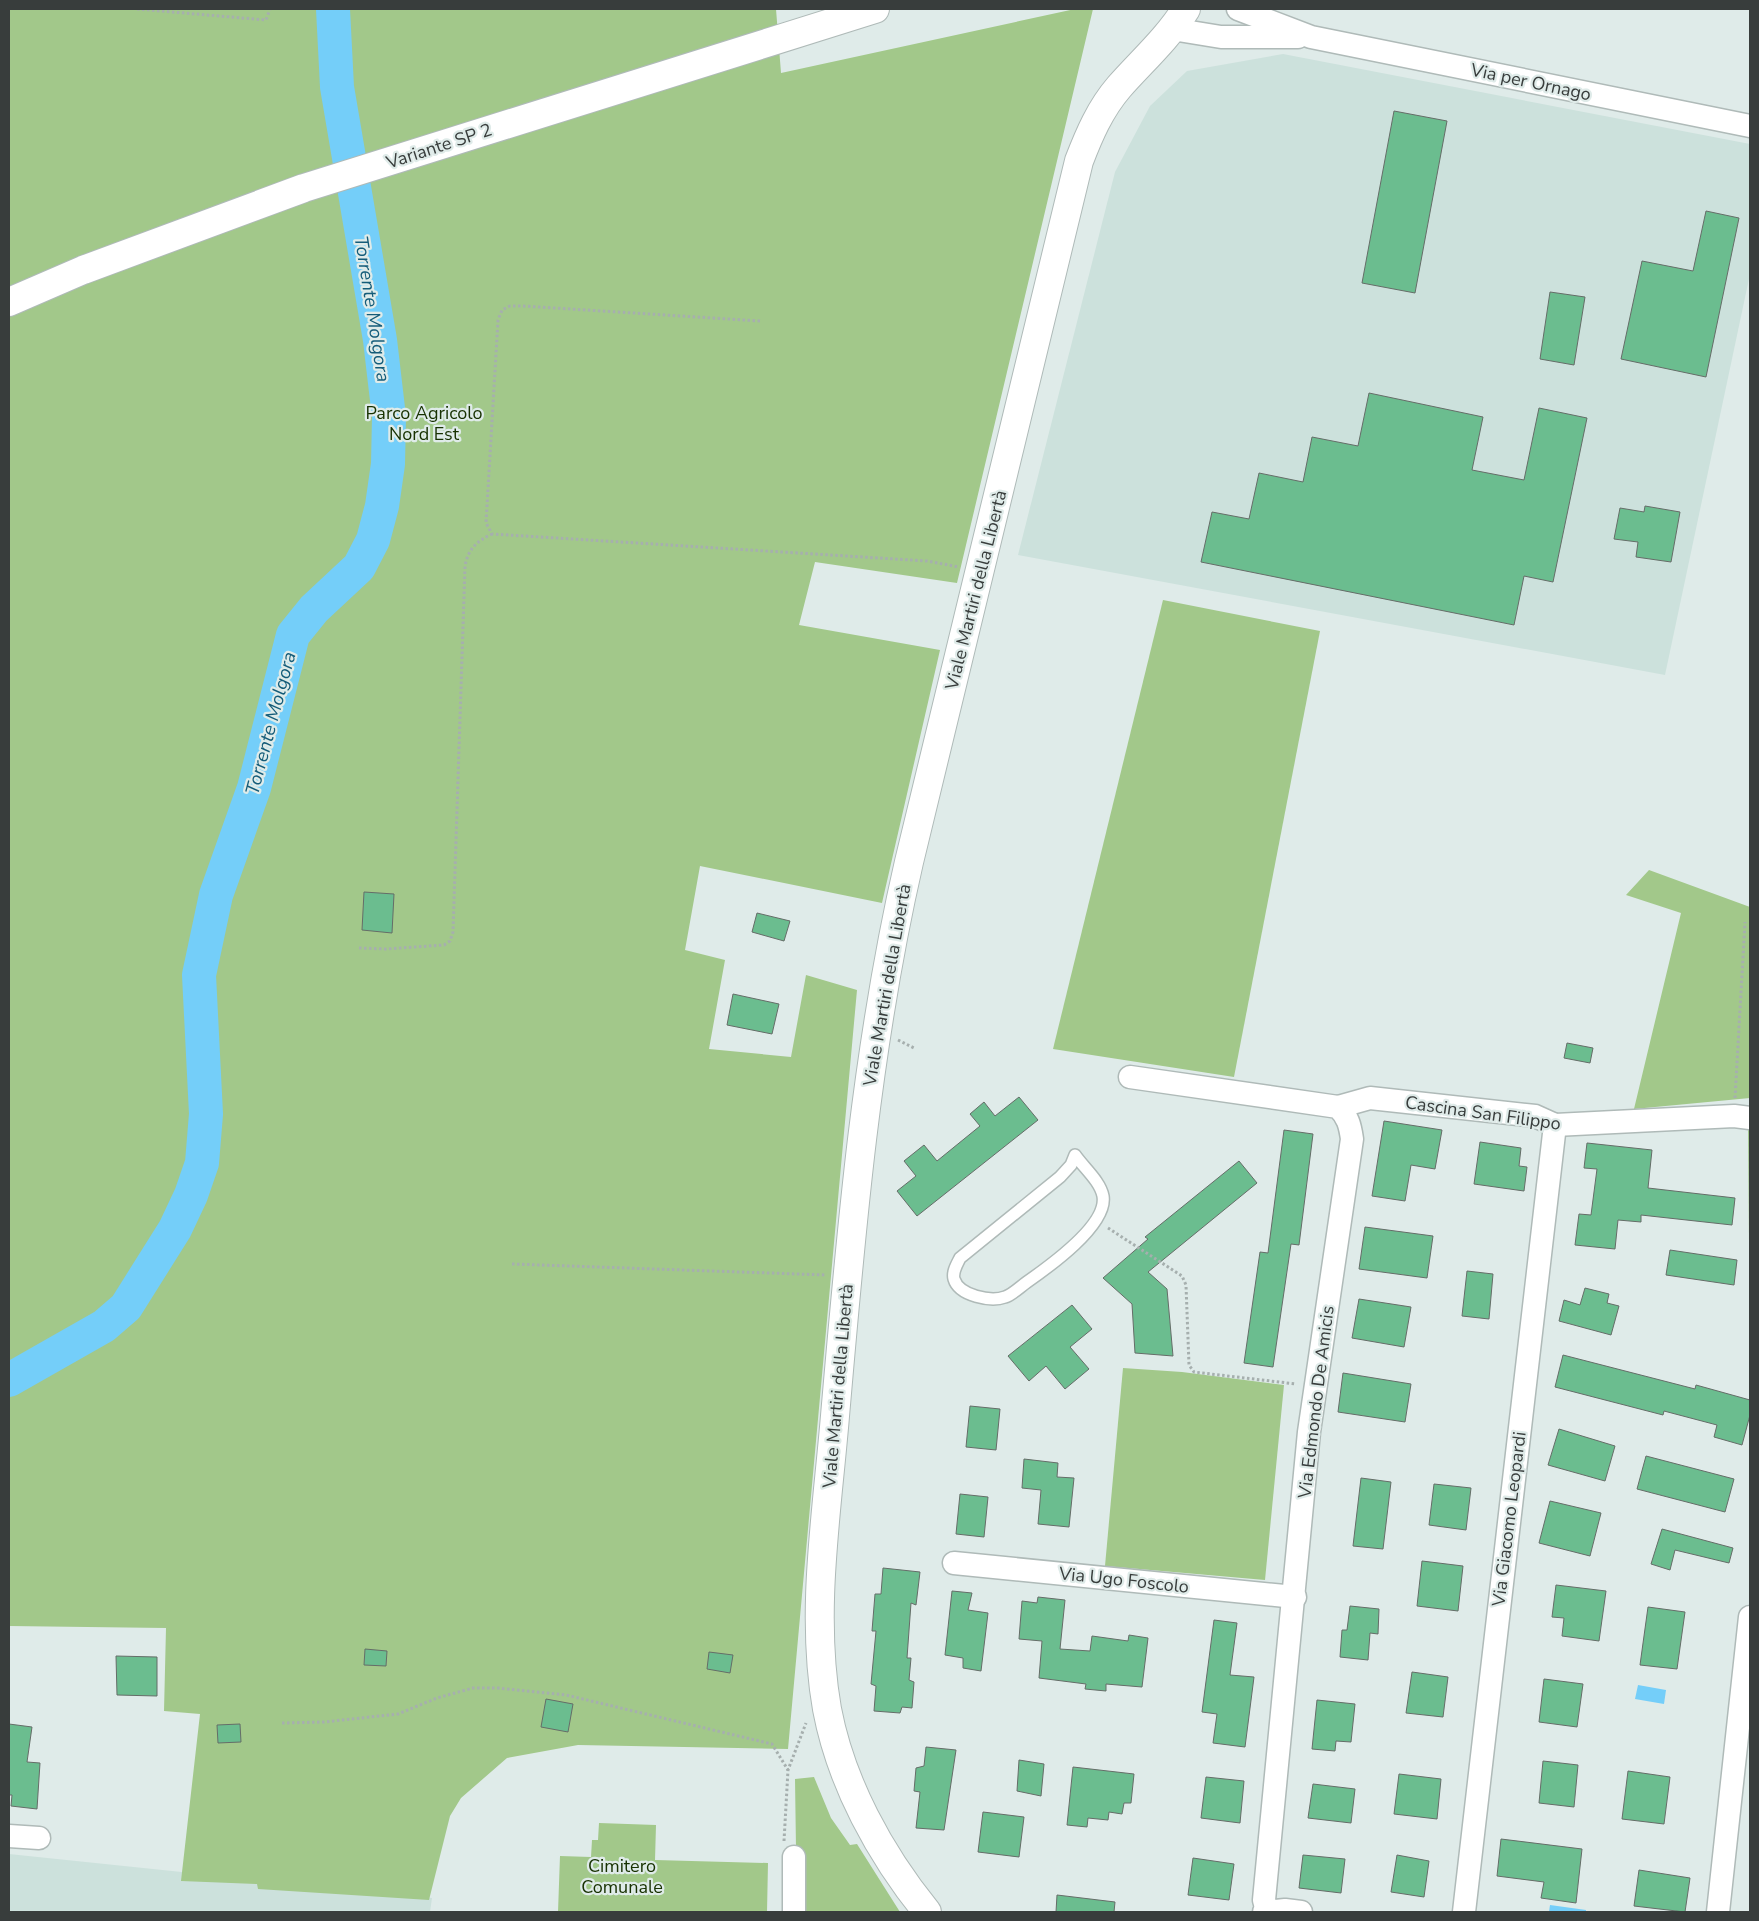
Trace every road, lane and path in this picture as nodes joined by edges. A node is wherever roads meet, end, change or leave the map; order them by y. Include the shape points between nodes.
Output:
1 (137, 9) edge
2 (270, 9) edge
3 (876, 9) edge
4 (1238, 9) edge
5 (1172, 28) edge
6 (1311, 37) junction
7 (1750, 126) edge
8 (9, 302) edge
9 (760, 322) dead end
10 (492, 534) junction
11 (980, 571) junction
12 (1745, 922) dead end
13 (359, 948) dead end
14 (1130, 1077) dead end
15 (1338, 1107) junction
16 (1742, 1117) edge
17 (1555, 1125) junction
18 (1095, 1220) junction
19 (512, 1264) dead end
20 (847, 1278) junction
21 (1316, 1386) junction
22 (954, 1563) dead end
23 (1294, 1597) junction
24 (1750, 1617) edge
25 (282, 1723) dead end
26 (788, 1770) dead end
27 (9, 1836) edge
28 (39, 1838) dead end
29 (794, 1857) dead end
30 (1265, 1911) edge
31 (794, 1912) edge
32 (927, 1912) edge
33 (1301, 1912) edge
34 (1464, 1912) edge
35 (1718, 1912) edge

1 - 2 path via 266,20
3 - 8 street, Variante SP 2 via 304,188 82,270
4 - 6 street, Via per Ornago
5 - 6 street, Via per Ornago via 1221,37
5 - 11 street, Viale Martiri della Libertà via 1106,103 1079,161
6 - 7 street, Via per Ornago
9 - 10 path via 523,306 502,310 498,320 486,523
10 - 11 path via 927,561
10 - 13 path via 480,540 467,554 465,566 453,932 450,941 444,945
11 - 20 street, Viale Martiri della Libertà via 890,946 875,1033
12 - 16 path
14 - 15 street
15 - 17 street, Cascina San Filippo via 1370,1098 1535,1116
15 - 21 street, Via Edmondo De Amicis via 1346,1114 1352,1139
16 - 17 street, Cascina San Filippo
17 - 34 street, Via Giacomo Leopardi
18 - 18 lane via 1102,1208 1103,1197 1075,1155 1060,1178 960,1258 954,1278 957,1285 985,1298 1005,1297 1063,1256
18 - 21 path via 1182,1276 1186,1285 1189,1365 1194,1372
19 - 20 path via 809,1272
20 - 32 street, Viale Martiri della Libertà via 821,1575 819,1640 822,1670 834,1739 852,1790 884,1849
21 - 23 street, Via Edmondo De Amicis
22 - 23 street, Via Ugo Foscolo
23 - 30 street, Via Edmondo De Amicis
24 - 35 street
25 - 26 path via 398,1714 473,1688 498,1688 566,1695 772,1744
27 - 28 street
29 - 31 street
30 - 33 street

